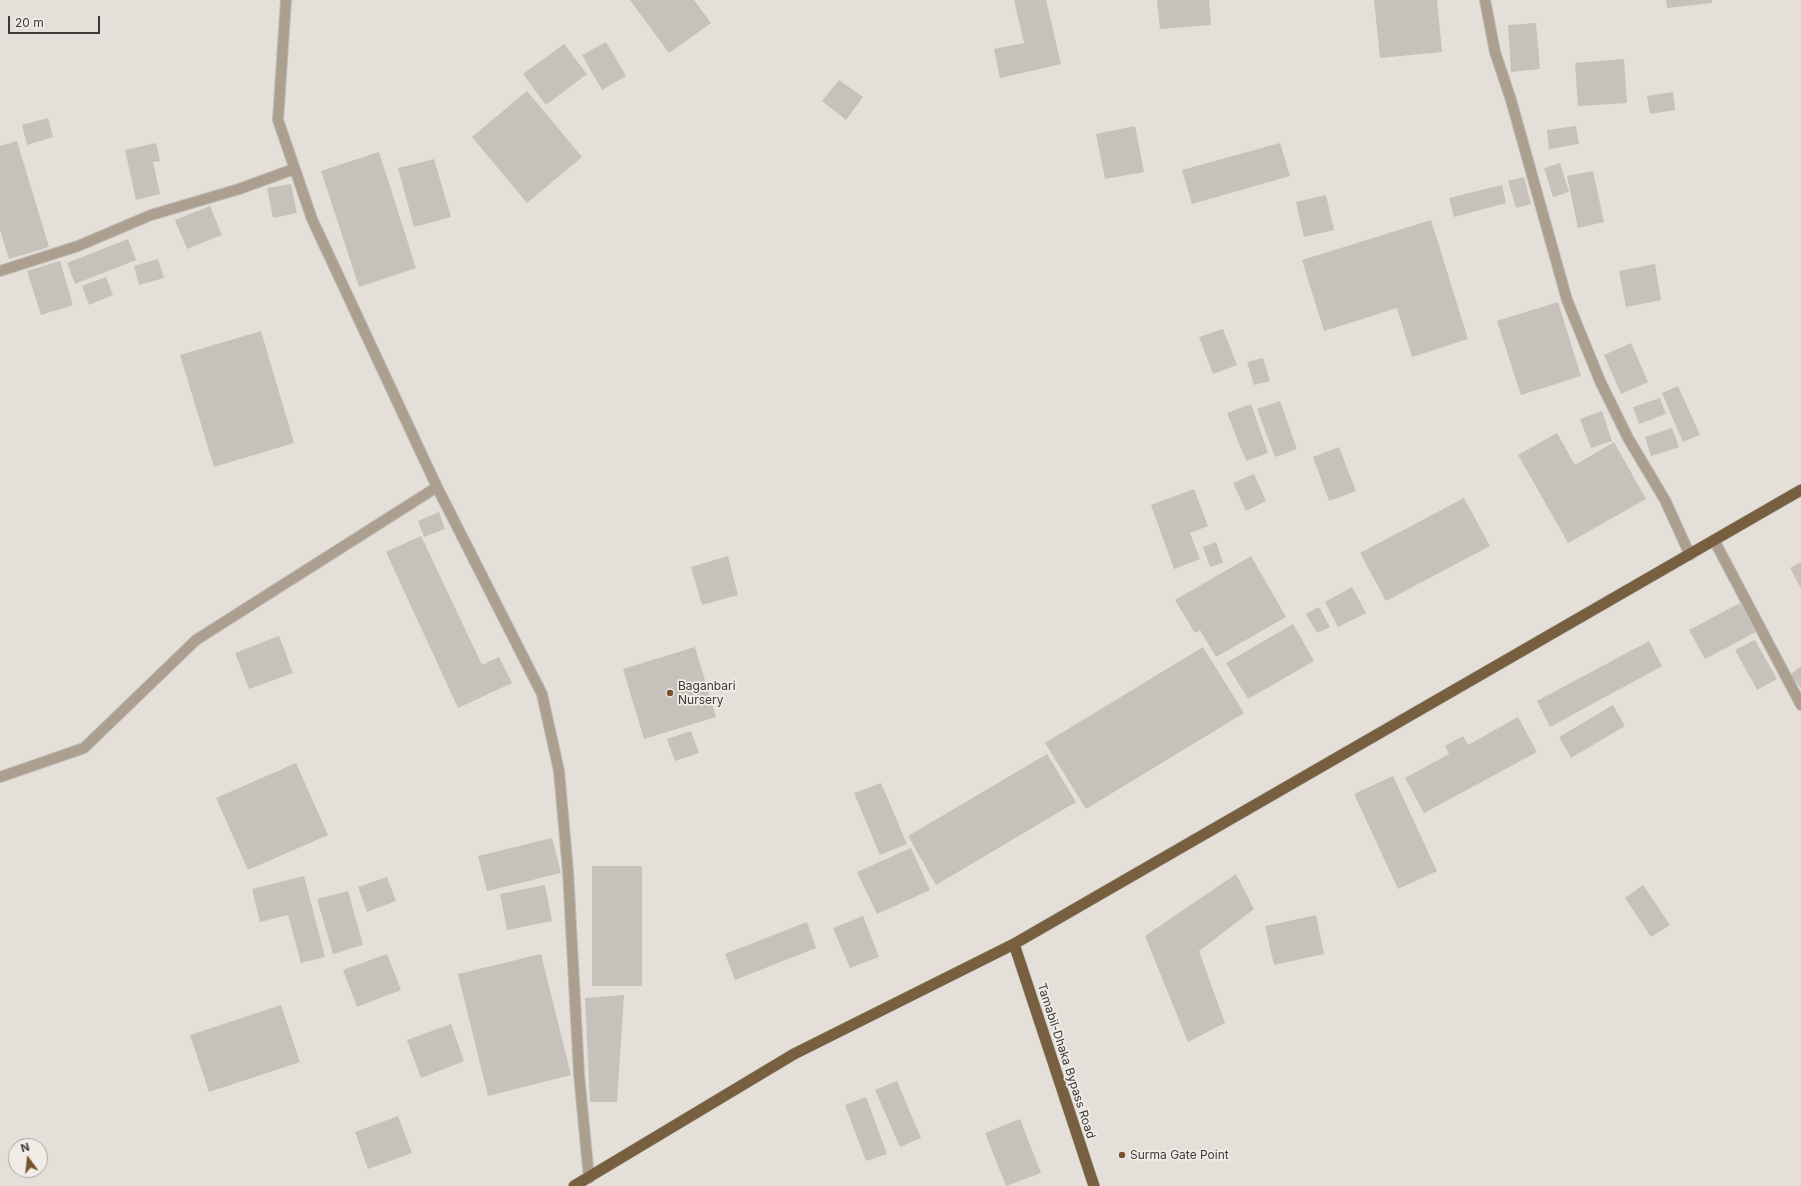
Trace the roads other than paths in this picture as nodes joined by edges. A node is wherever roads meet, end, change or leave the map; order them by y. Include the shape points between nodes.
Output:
1 (286, 0) edge
2 (1485, 0) edge
3 (294, 169) junction
4 (0, 271) edge
5 (437, 486) junction
6 (1801, 490) edge
7 (1714, 540) junction
8 (1690, 555) junction
9 (1801, 705) edge
10 (0, 777) edge
11 (1014, 944) junction
12 (589, 1178) junction
13 (574, 1186) edge
14 (1094, 1186) edge

1 - 3 street via 278,120
2 - 8 street via 1495,52 1567,300 1600,381 1628,438 1665,500
3 - 4 street via 239,189 151,215 78,246
3 - 5 street via 312,219
5 - 10 street via 196,640 84,748
5 - 12 street via 542,694 559,771 568,871 579,1074
6 - 7 highway
7 - 8 highway
7 - 9 street
8 - 11 highway
11 - 12 highway via 794,1054
11 - 14 highway, Tamabil-Dhaka Bypass Road
12 - 13 highway

